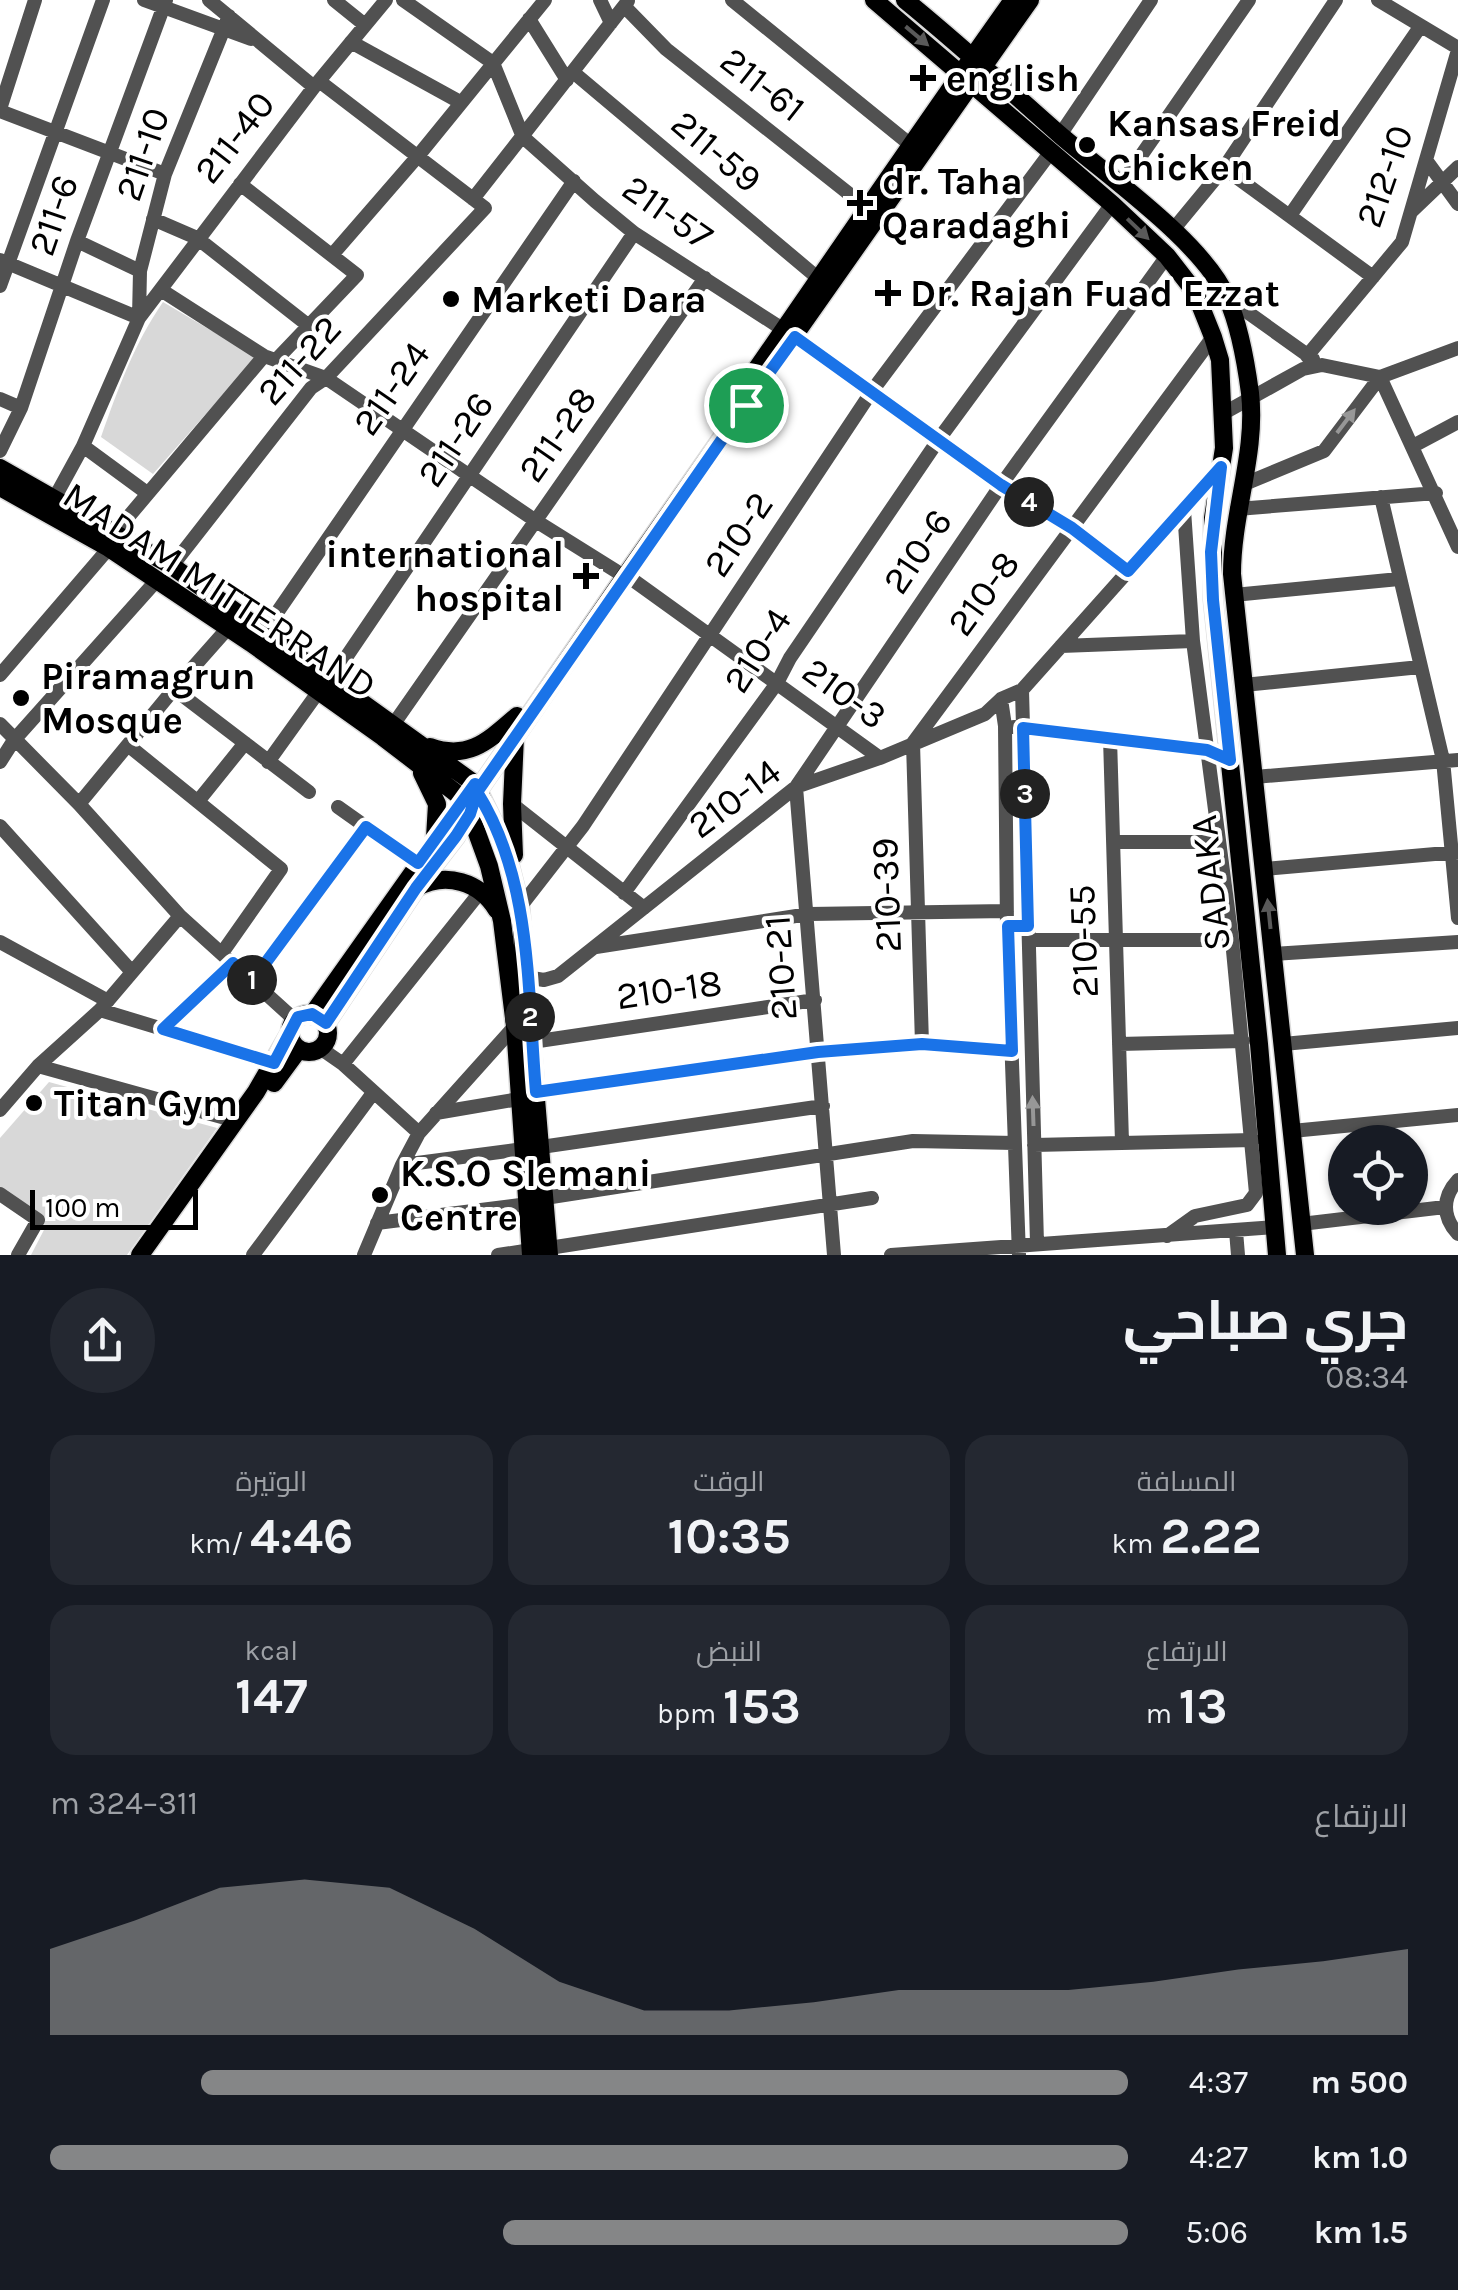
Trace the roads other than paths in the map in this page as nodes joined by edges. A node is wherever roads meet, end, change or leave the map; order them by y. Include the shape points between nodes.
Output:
1 (35, 0) edge
2 (103, 0) edge
3 (144, 0) edge
4 (210, 0) edge
5 (334, 0) edge
6 (386, 0) edge
7 (404, 0) edge
8 (600, 0) edge
9 (732, 0) edge
10 (874, 0) edge
11 (904, 0) edge
12 (1013, 0) edge
13 (1030, 0) edge
14 (1151, 0) edge
15 (1249, 0) edge
16 (1336, 0) edge
17 (1378, 0) edge
18 (626, 3) edge
19 (165, 4) edge
20 (535, 7) edge
21 (226, 22) junction
22 (611, 23) junction
23 (364, 24) junction
24 (1420, 26) junction
25 (350, 42) junction
26 (1458, 49) edge
27 (979, 61) junction
28 (493, 63) junction
29 (570, 76) junction
30 (965, 78) junction
31 (316, 84) junction
32 (460, 102) junction
33 (0, 110) edge
34 (55, 132) junction
35 (1060, 134) junction
36 (523, 137) junction
37 (912, 146) junction
38 (109, 153) junction
39 (1050, 153) junction
40 (418, 156) junction
41 (1426, 160) junction
42 (1458, 167) edge
43 (1224, 168) junction
44 (165, 174) junction
45 (574, 181) junction
46 (1442, 182) junction
47 (240, 184) junction
48 (1116, 195) junction
49 (479, 203) junction
50 (1458, 204) edge
51 (867, 208) junction
52 (1411, 213) junction
53 (1291, 214) junction
54 (152, 220) junction
55 (1172, 230) junction
56 (634, 233) junction
57 (197, 238) junction
58 (77, 242) junction
59 (332, 255) junction
60 (1166, 256) junction
61 (5, 262) edge
62 (140, 271) junction
63 (1373, 277) junction
64 (705, 278) junction
65 (819, 279) junction
66 (64, 284) junction
67 (0, 286) edge
68 (161, 290) junction
69 (1227, 297) junction
70 (140, 318) junction
71 (308, 326) junction
72 (789, 333) junction
73 (1213, 338) junction
74 (1455, 354) edge
75 (1307, 356) junction
76 (270, 358) junction
77 (1322, 365) junction
78 (1380, 377) junction
79 (326, 378) junction
80 (872, 391) junction
81 (1250, 397) junction
82 (0, 399) edge
83 (22, 408) junction
84 (1224, 413) junction
85 (1458, 422) edge
86 (402, 429) junction
87 (938, 439) junction
88 (83, 446) junction
89 (1414, 446) junction
90 (0, 450) edge
91 (1221, 467) junction
92 (0, 468) edge
93 (470, 476) junction
94 (1001, 485) junction
95 (1242, 485) junction
96 (0, 487) edge
97 (1436, 492) junction
98 (147, 493) junction
99 (1380, 498) junction
100 (54, 499) junction
101 (1184, 510) junction
102 (1237, 510) junction
103 (536, 521) junction
104 (1072, 528) junction
105 (111, 542) junction
106 (1458, 547) edge
107 (172, 566) junction
108 (1128, 571) junction
109 (621, 573) junction
110 (1399, 579) junction
111 (157, 580) junction
112 (1234, 596) junction
113 (228, 628) junction
114 (263, 633) junction
115 (711, 634) junction
116 (1193, 641) junction
117 (1061, 646) junction
118 (1420, 667) junction
119 (0, 675) edge
120 (777, 683) junction
121 (1244, 685) junction
122 (324, 686) junction
123 (174, 689) junction
124 (1022, 690) junction
125 (1001, 699) junction
126 (984, 714) junction
127 (516, 716) junction
128 (0, 724) edge
129 (393, 725) junction
130 (1005, 726) junction
131 (838, 728) junction
132 (1023, 728) junction
133 (515, 737) junction
134 (1110, 738) junction
135 (14, 740) junction
136 (246, 743) junction
137 (405, 744) junction
138 (913, 744) junction
139 (129, 746) junction
140 (1207, 750) junction
141 (880, 758) junction
142 (1230, 760) junction
143 (1448, 761) edge
144 (0, 762) edge
145 (268, 762) junction
146 (1254, 778) junction
147 (796, 787) junction
148 (309, 792) dead end
149 (472, 797) junction
150 (199, 800) junction
151 (79, 804) junction
152 (512, 804) junction
153 (338, 807) dead end
154 (0, 826) edge
155 (366, 827) junction
156 (434, 839) junction
157 (1113, 842) junction
158 (1219, 842) junction
159 (567, 848) junction
160 (1456, 852) edge
161 (418, 863) junction
162 (1264, 869) junction
163 (516, 885) junction
164 (416, 888) junction
165 (482, 891) junction
166 (624, 892) junction
167 (520, 906) junction
168 (644, 908) junction
169 (809, 914) junction
170 (919, 914) junction
171 (180, 916) junction
172 (1458, 918) edge
173 (1007, 919) junction
174 (502, 921) junction
175 (1028, 933) junction
176 (1232, 940) junction
177 (0, 942) edge
178 (1116, 942) junction
179 (1458, 942) edge
180 (594, 948) junction
181 (1273, 954) junction
182 (228, 958) junction
183 (132, 972) junction
184 (526, 977) junction
185 (253, 980) junction
186 (815, 1000) junction
187 (104, 1006) junction
188 (514, 1026) junction
189 (304, 1028) junction
190 (1458, 1028) edge
191 (163, 1029) junction
192 (1243, 1041) junction
193 (532, 1042) junction
194 (922, 1044) junction
195 (1119, 1044) junction
196 (1282, 1044) junction
197 (320, 1048) junction
198 (1012, 1051) junction
199 (818, 1052) junction
200 (274, 1063) junction
201 (343, 1064) junction
202 (38, 1066) junction
203 (1286, 1084) junction
204 (1262, 1086) junction
205 (374, 1093) junction
206 (528, 1095) junction
207 (823, 1106) junction
208 (0, 1110) edge
209 (436, 1113) junction
210 (1458, 1115) edge
211 (236, 1120) junction
212 (1292, 1131) junction
213 (419, 1133) junction
214 (1253, 1140) junction
215 (1122, 1142) junction
216 (1015, 1143) junction
217 (1034, 1144) junction
218 (532, 1148) junction
219 (826, 1156) junction
220 (402, 1165) junction
221 (1458, 1180) edge
222 (0, 1194) edge
223 (872, 1198) dead end
224 (536, 1201) junction
225 (830, 1204) junction
226 (1445, 1207) junction
227 (377, 1223) junction
228 (1301, 1224) junction
229 (1274, 1227) junction
230 (1236, 1232) junction
231 (1458, 1234) edge
232 (1166, 1236) junction
233 (1037, 1243) junction
234 (1014, 1250) edge
235 (540, 1252) edge
236 (18, 1255) edge
237 (140, 1255) edge
238 (153, 1255) edge
239 (253, 1255) edge
240 (364, 1255) edge
241 (498, 1255) edge
242 (834, 1255) edge
243 (892, 1255) edge
244 (1238, 1255) edge
245 (1277, 1255) edge
246 (1305, 1255) edge

1 - 33 street
2 - 34 street
3 - 19 street
4 - 21 street
5 - 23 street
6 - 23 street, 211-40
7 - 28 street
8 - 22 street
9 - 37 street
10 -> 30 main road, SADAKA
11 - 27 main road
12 - 27 main road
13 - 27 main road
14 - 35 street
15 - 48 street, 210-4
16 - 43 street
17 - 24 street
18 - 22 street, 211-22
18 - 51 street, 211-61 via 666,49
19 - 21 street
19 - 38 street, 211-6
20 - 28 street
20 - 29 street, 211-59
21 - 31 street
21 - 44 street, 211-10
22 - 29 street, 211-22
23 - 25 street, 211-40
24 - 26 street
24 - 53 street
25 - 31 street, 211-40
25 - 32 street
26 - 41 street, 212-10
27 - 30 main road
27 - 35 main road
28 - 32 street
28 - 36 street
29 - 36 street, 211-22
29 - 65 street, 211-59
30 - 37 main road
30 - 39 main road, SADAKA
30 - 72 main road
31 - 40 street
31 - 47 street, 211-40
32 - 40 street
33 - 34 street
34 - 38 street
34 - 61 street
35 - 48 main road
36 - 45 street, 211-57
36 - 49 street, 211-22
37 - 51 main road
38 - 44 street
38 - 58 street, 211-6
39 - 48 main road, SADAKA
39 - 80 street, 210-2
40 - 49 street
40 - 59 street
41 - 46 street
41 - 52 street, 212-10
42 - 46 street
43 - 53 street
43 - 55 street
44 - 54 street, 211-10
45 - 56 street, 211-57
45 - 86 street, 211-24
46 - 50 street
46 - 52 street
47 - 57 street, 211-40
47 - 59 street
48 - 55 main road, SADAKA
48 -> 60 main road, SADAKA
48 - 87 street, 210-4
49 - 79 street, 211-22
51 - 65 main road
52 - 63 street, 212-10 via 1402,242
53 - 63 street
54 - 57 street
54 - 62 street, 211-10
55 - 69 main road, SADAKA
56 - 64 street, 211-57
56 - 93 street, 211-26
57 - 68 street, 211-40
57 - 71 street
58 - 62 street
58 - 66 street, 211-6
59 - 71 street via 357,275
60 - 73 main road, SADAKA via 1195,292
60 - 94 street, 210-6
61 - 66 street
61 - 67 street
62 - 70 street, 211-10
63 - 75 street, 212-10
64 - 72 street, 211-57
64 - 103 street, 211-28
65 - 72 main road
66 - 70 street
66 - 83 street, 211-6
68 - 70 street, 211-40
68 - 76 street, 210-3
69 - 75 street
69 - 81 main road, SADAKA
70 - 88 street
71 - 76 street
72 - 80 street, 211-57
72 - 109 main road
73 - 84 main road, SADAKA
73 - 104 street, 210-8
74 - 78 street
75 - 77 street
76 - 79 street, 210-3
76 - 98 street
77 - 78 street
77 - 81 street
78 - 89 street
95 -> 78 street via 1324,451
79 - 86 street, 210-3
79 - 107 street, 211-22
80 - 87 street, 211-57
80 - 115 street, 210-2
81 - 84 street
81 - 95 main road, SADAKA
82 - 83 street
83 - 90 street, 211-6
84 - 91 main road, SADAKA
85 - 89 street
86 - 93 street, 210-3
86 - 114 street, 211-24
87 - 94 street, 211-57
87 - 120 street, 210-4
88 - 98 street
88 - 100 street
89 - 97 street
91 - 101 street
91 - 142 main road, SADAKA via 1211,552
92 - 100 main road, MADAM MITTERRAND
93 - 103 street, 210-3
93 - 122 street, 211-26
94 - 104 street, 211-57
94 - 131 street, 210-6
95 - 102 main road, SADAKA
96 - 105 main road, MADAM MITTERRAND
97 - 99 street
97 - 106 street
98 - 105 street
99 - 102 street
99 - 110 street
100 - 105 main road, MADAM MITTERRAND
101 - 108 street
101 - 116 street
102 - 112 main road, SADAKA
103 - 109 street, 210-3
103 - 129 street, 211-28
104 - 108 street, 211-57
104 - 138 street, 210-8
105 - 107 main road, MADAM MITTERRAND
105 - 111 main road, MADAM MITTERRAND
105 - 119 street
107 - 114 main road, MADAM MITTERRAND
108 - 117 street
109 - 115 street, 210-3
109 - 127 main road
109 - 133 main road
110 - 112 street
110 - 118 street
111 - 113 main road, MADAM MITTERRAND
111 - 135 street
112 - 121 main road, SADAKA
113 - 122 main road, MADAM MITTERRAND
113 - 123 street
114 - 122 main road, MADAM MITTERRAND
115 - 120 street, 210-3
115 - 159 street, 210-2
116 - 117 street
116 - 140 street
117 - 124 street
118 - 121 street
118 - 143 street
120 - 131 street, 210-3
120 - 166 street, 210-4
121 - 146 main road, SADAKA
122 - 129 main road, MADAM MITTERRAND
122 - 137 main road, MADAM MITTERRAND
122 - 145 street, 211-26
123 - 136 street
123 - 139 street
124 - 125 street, 210-14
124 - 132 street
125 - 126 street, 210-14
125 - 130 street
126 - 130 street
126 - 138 street, 210-14
127 - 137 main road via 469,752
127 - 149 main road
128 - 135 street
129 - 137 main road, MADAM MITTERRAND
130 - 132 street
130 - 173 street
131 - 141 street, 210-3
131 - 147 street, 210-6
132 - 134 street
132 - 175 street
133 - 149 main road
133 - 152 main road
134 - 140 street
134 - 157 street, 210-55
135 - 144 street
135 - 151 street
136 - 145 street
136 - 150 street
137 - 149 main road
137 - 156 main road via 434,794
138 - 141 street, 210-14
138 - 170 street, 210-39
139 - 150 street
139 - 151 street
140 - 142 street
140 - 158 street
141 - 147 street, 210-14
142 - 204 main road, SADAKA
143 - 146 street
143 - 160 street
145 - 148 street
146 - 162 main road, SADAKA
147 - 168 street, 210-14
147 - 169 street, 210-21
149 - 156 main road
149 - 163 main road via 505,846
149 - 164 main road
149 - 174 main road
150 - 182 street via 281,868
151 - 171 street
152 - 159 street
152 - 163 main road
153 - 155 street
154 - 183 street
155 - 161 street
155 - 185 street
156 - 161 main road
157 - 158 street
157 - 178 street, 210-55
158 - 176 street
159 - 166 street
159 - 167 street, 210-2
160 - 162 street
160 - 172 street
161 - 189 main road
181 -> 162 main road, SADAKA
163 - 167 main road
164 - 165 main road via 447,880
164 - 189 main road
165 - 174 main road
165 - 201 street
166 - 168 street
167 - 184 main road
168 - 180 street, 210-14
169 - 170 street
169 - 180 street
169 - 186 street, 210-21
170 - 173 street
170 - 194 street, 210-39
171 - 182 street
171 - 183 street
173 - 175 street
173 - 198 street
174 - 188 main road
175 - 178 street
217 -> 175 street
176 - 178 street
176 - 192 street
177 - 187 street
178 - 195 street, 210-55
179 - 181 street
180 - 184 street, 210-14 via 551,980
181 - 196 main road, SADAKA
182 - 185 street
182 - 191 street
183 - 187 street
184 - 193 main road
185 - 189 street
186 - 193 street, 210-18
186 - 199 street, 210-21
187 - 191 street
187 - 202 street
188 - 206 main road
188 - 209 street
189 - 197 main road via 327,1039
189 - 197 main road via 308,1052
189 - 200 main road
189 - 238 main road
190 - 196 street
191 - 200 street
192 - 195 street
192 - 214 street
193 - 206 main road
194 - 198 street
194 - 199 street
195 - 215 street, 210-55
196 - 203 main road, SADAKA
197 - 201 street
198 - 216 street
199 - 206 street
199 - 207 street, 210-21
200 - 211 main road
201 - 205 street
202 - 208 street
202 - 211 street
203 - 204 main road
203 - 212 main road, SADAKA
204 - 229 main road, SADAKA
205 - 213 street
205 - 239 street
206 - 209 street
206 - 218 main road
207 - 218 street
207 - 219 street, 210-21
209 - 213 street
210 - 212 street
211 - 237 main road
212 - 228 main road, SADAKA
213 - 220 street
214 - 215 street
214 - 232 street via 1254,1200 1195,1216
215 - 217 street
216 - 219 street via 913,1141
216 - 234 street
217 - 233 street
218 - 220 street
218 - 224 main road
219 - 224 street
219 - 225 street, 210-21
220 - 227 street
221 - 226 street
222 - 236 street via 38,1220
223 - 225 street
224 - 227 street
224 - 235 main road
225 - 235 street
225 - 242 street, 210-21
226 - 228 street
226 - 231 street
227 - 240 street
228 - 246 main road, SADAKA
229 - 230 street
229 - 245 main road, SADAKA
230 - 232 street
230 - 244 street
232 - 233 street
233 - 234 street
234 - 243 street
235 - 241 street

